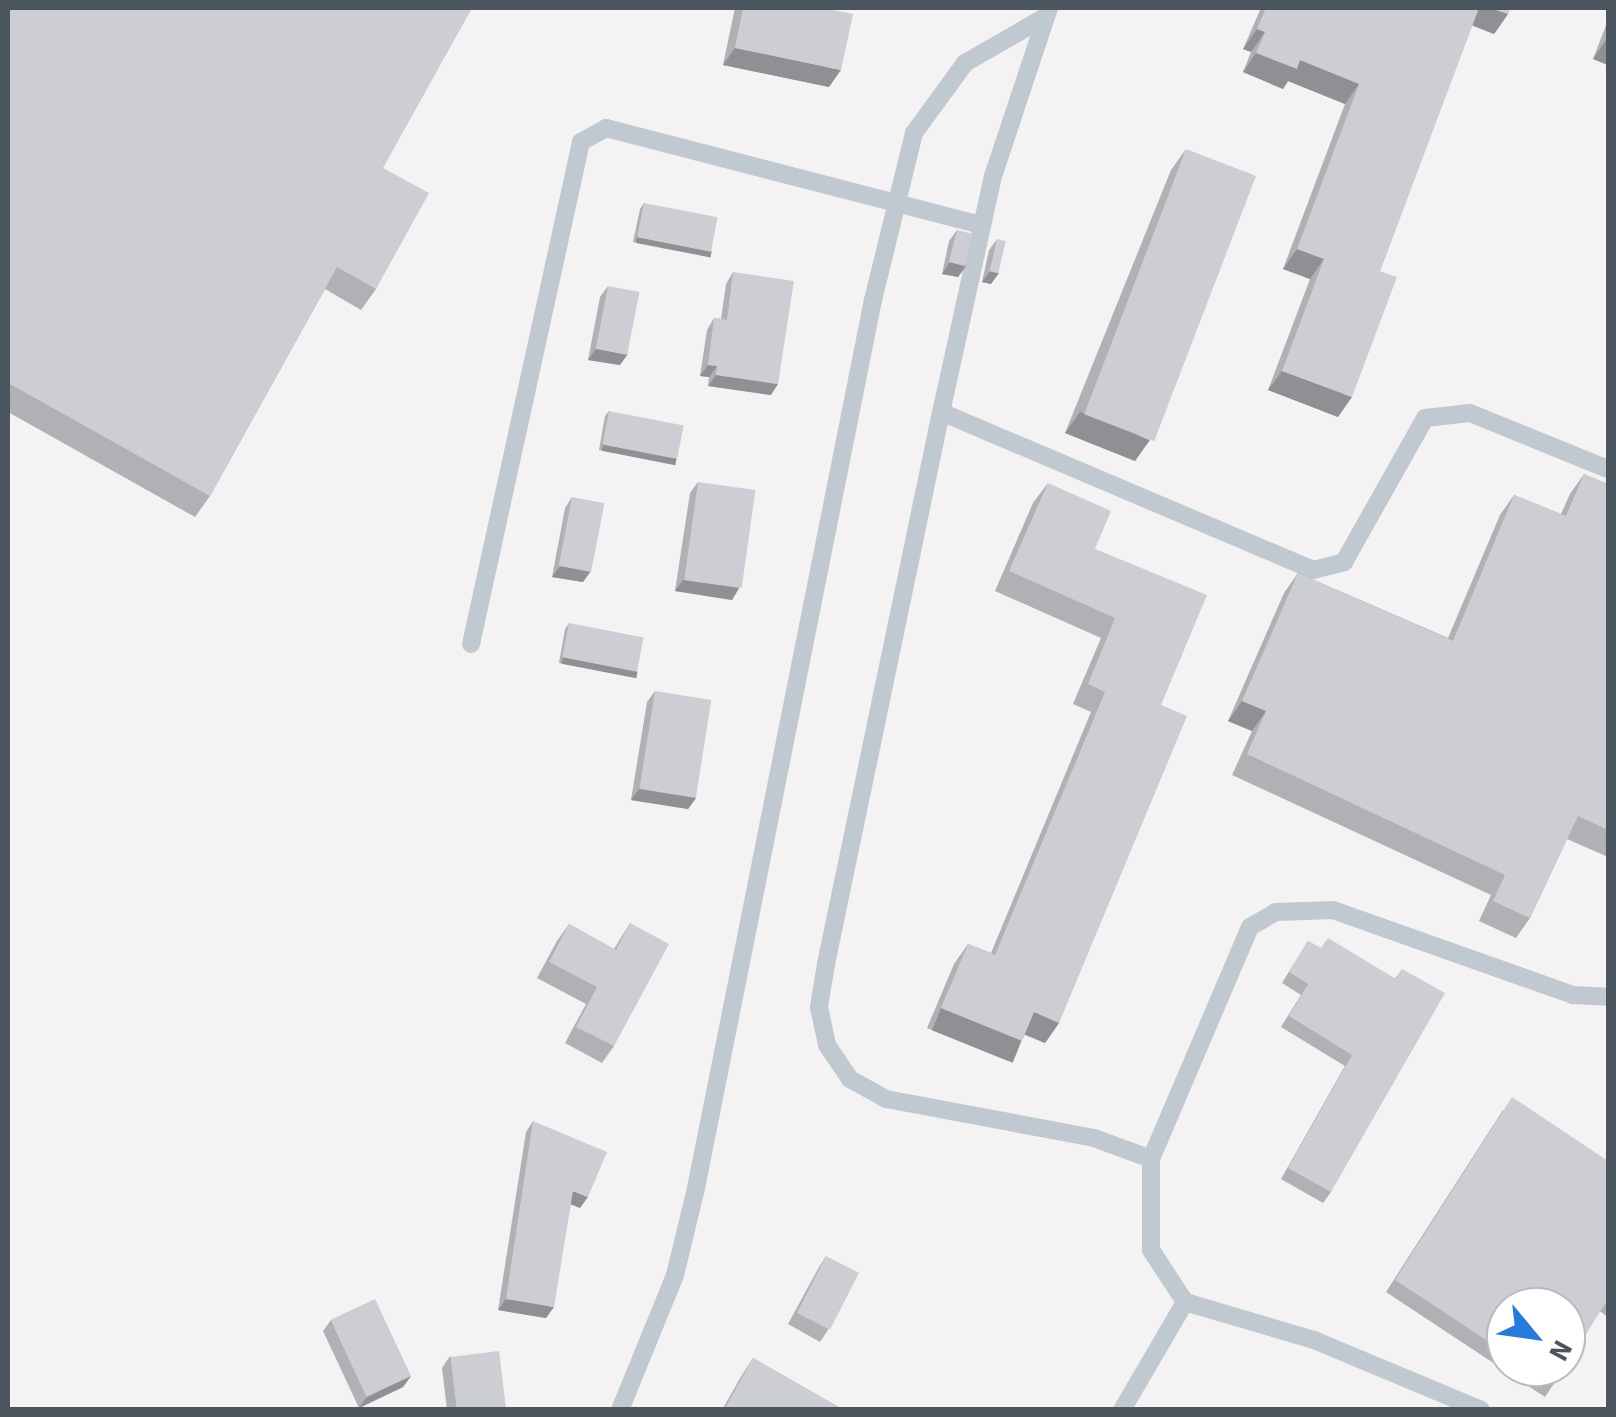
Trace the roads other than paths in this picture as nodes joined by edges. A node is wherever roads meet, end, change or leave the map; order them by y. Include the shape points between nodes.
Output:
1 (1047, 12) edge
2 (898, 204) junction
3 (982, 226) junction
4 (941, 412) junction
5 (1608, 469) edge
6 (471, 644) dead end
7 (1608, 997) edge
8 (1151, 1159) junction
9 (1185, 1302) junction
10 (620, 1410) edge
11 (1122, 1410) edge
12 (1481, 1410) edge

1 - 2 lane via 964,63 914,133
1 - 3 lane
2 - 3 lane
2 - 6 lane via 606,128 580,142
2 - 10 lane via 696,1188 675,1275
3 - 4 lane
4 - 5 lane via 1312,570 1344,562 1425,418 1470,413
4 - 8 lane via 826,964 819,1007 827,1045 850,1079 886,1099 1094,1138
7 - 8 lane via 1573,994 1334,910 1276,912 1250,928
8 - 9 lane via 1152,1250
9 - 11 lane
9 - 12 lane via 1314,1340

